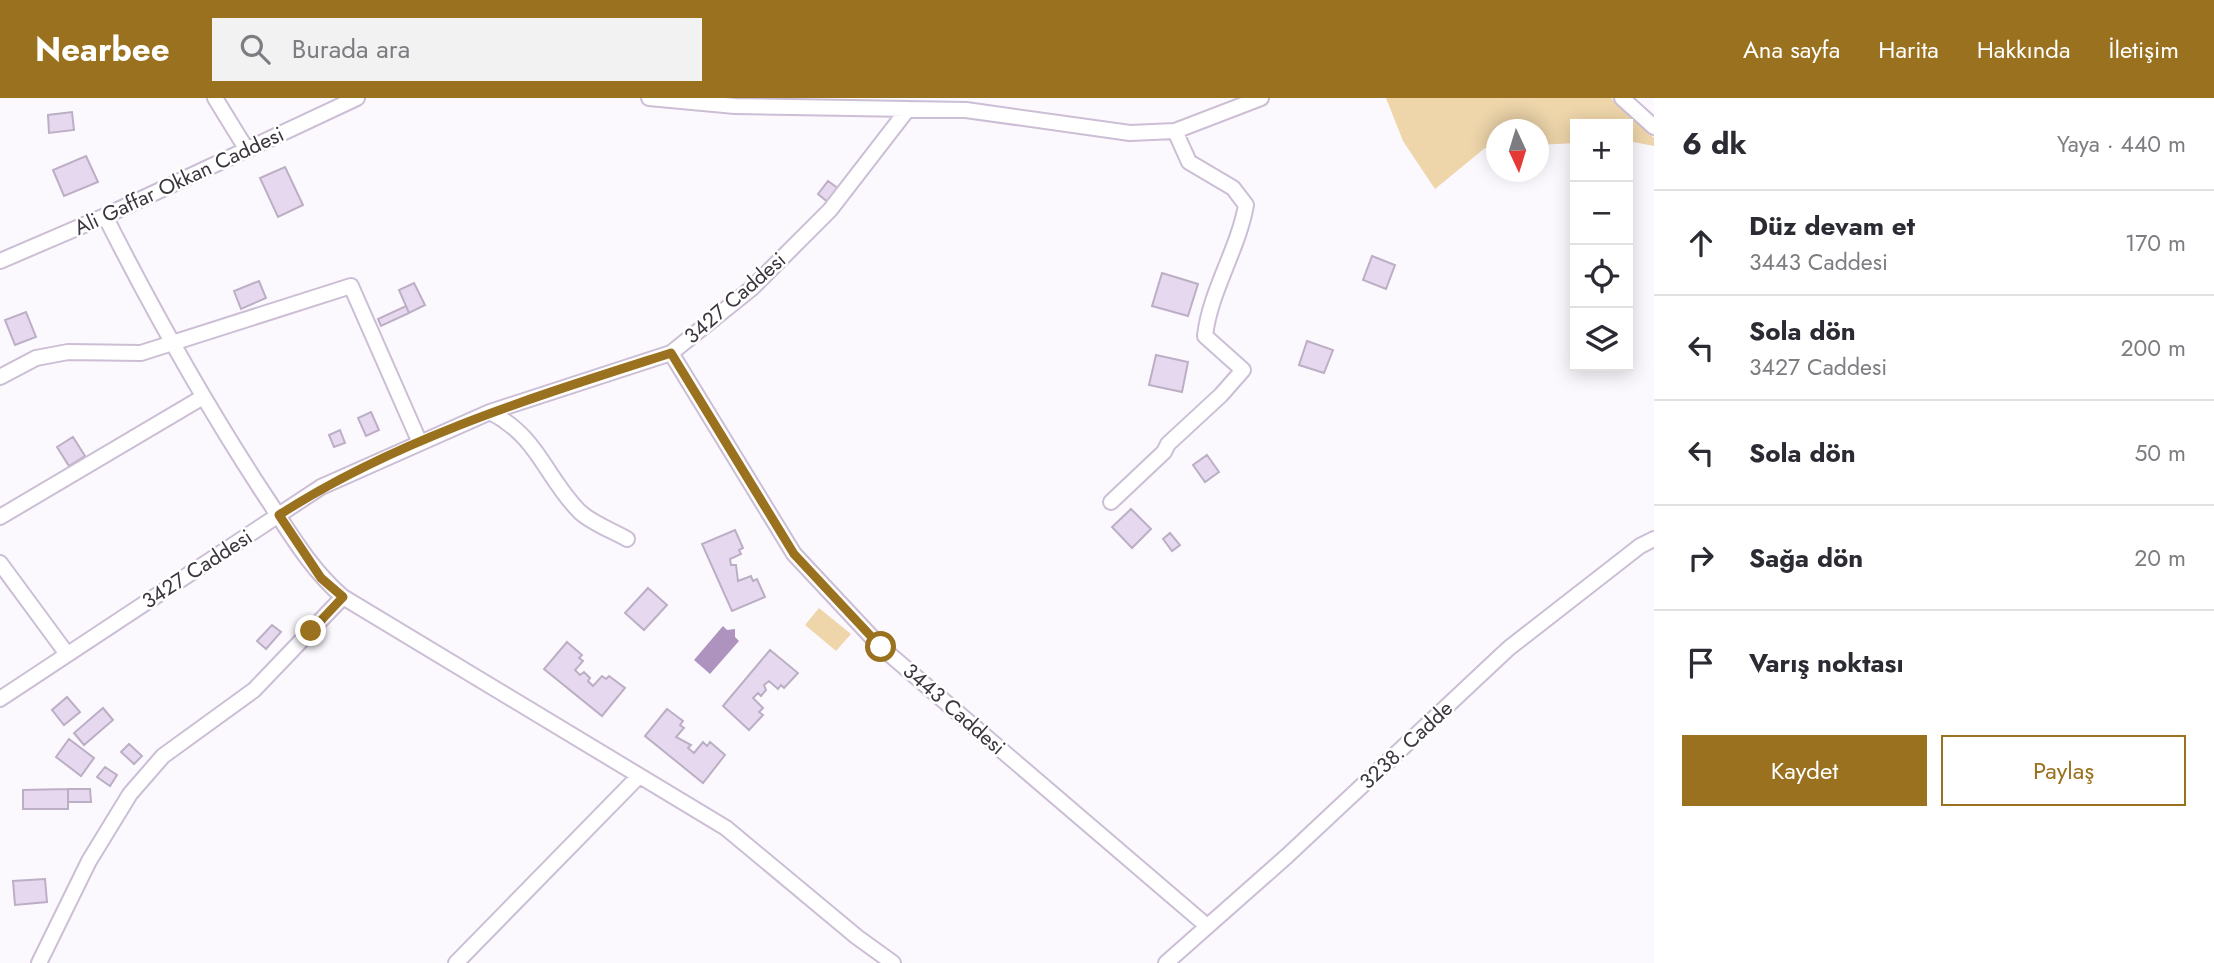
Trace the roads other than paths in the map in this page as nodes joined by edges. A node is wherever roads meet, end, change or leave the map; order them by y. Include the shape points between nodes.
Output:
1 (215, 98) edge
2 (357, 98) edge
3 (649, 98) edge
4 (1261, 98) edge
5 (1622, 98) edge
6 (966, 104) edge
7 (908, 110) junction
8 (1654, 127) edge
9 (1175, 131) junction
10 (247, 150) junction
11 (105, 216) junction
12 (0, 261) edge
13 (171, 343) junction
14 (671, 353) junction
15 (0, 377) edge
16 (203, 397) junction
17 (490, 412) junction
18 (420, 443) junction
19 (1111, 502) dead end
20 (279, 515) junction
21 (0, 517) edge
22 (627, 539) dead end
23 (1654, 539) edge
24 (0, 563) edge
25 (343, 597) junction
26 (67, 654) junction
27 (0, 699) edge
28 (639, 776) junction
29 (1207, 926) junction
30 (39, 963) edge
31 (456, 963) edge
32 (893, 963) edge
33 (1166, 963) edge

1 - 10 street
2 - 10 street, Ali Gaffar Okkan Caddesi
3 - 7 street via 735,106
4 - 9 street
5 - 8 street
6 - 7 street
6 - 9 street via 1130,133
7 - 14 street, 3427 Caddesi via 830,210 752,288
9 - 19 street via 1189,162 1233,188 1246,205 1205,336 1242,370 1222,396
10 - 11 street, Ali Gaffar Okkan Caddesi
11 - 12 street, Ali Gaffar Okkan Caddesi
11 - 13 street
13 - 15 street via 141,353 68,352 36,358
13 - 16 street
13 - 18 street via 351,286
14 - 17 street, 3427 Caddesi
14 - 29 street, 3443 Caddesi via 794,554 881,647
16 - 20 street
16 - 21 street
17 - 18 street, 3427 Caddesi
17 - 22 street via 510,422 540,455 581,513
18 - 20 street, 3427 Caddesi via 321,488
20 - 25 street via 321,578
20 - 26 street, 3427 Caddesi
23 - 29 street, 3238. Cadde via 1509,648
24 - 26 street
25 - 28 street
25 - 30 street via 254,690 163,756 130,794 89,861
26 - 27 street, 3427 Caddesi
28 - 31 street
28 - 32 street via 726,828
29 - 33 street, 3238. Cadde

